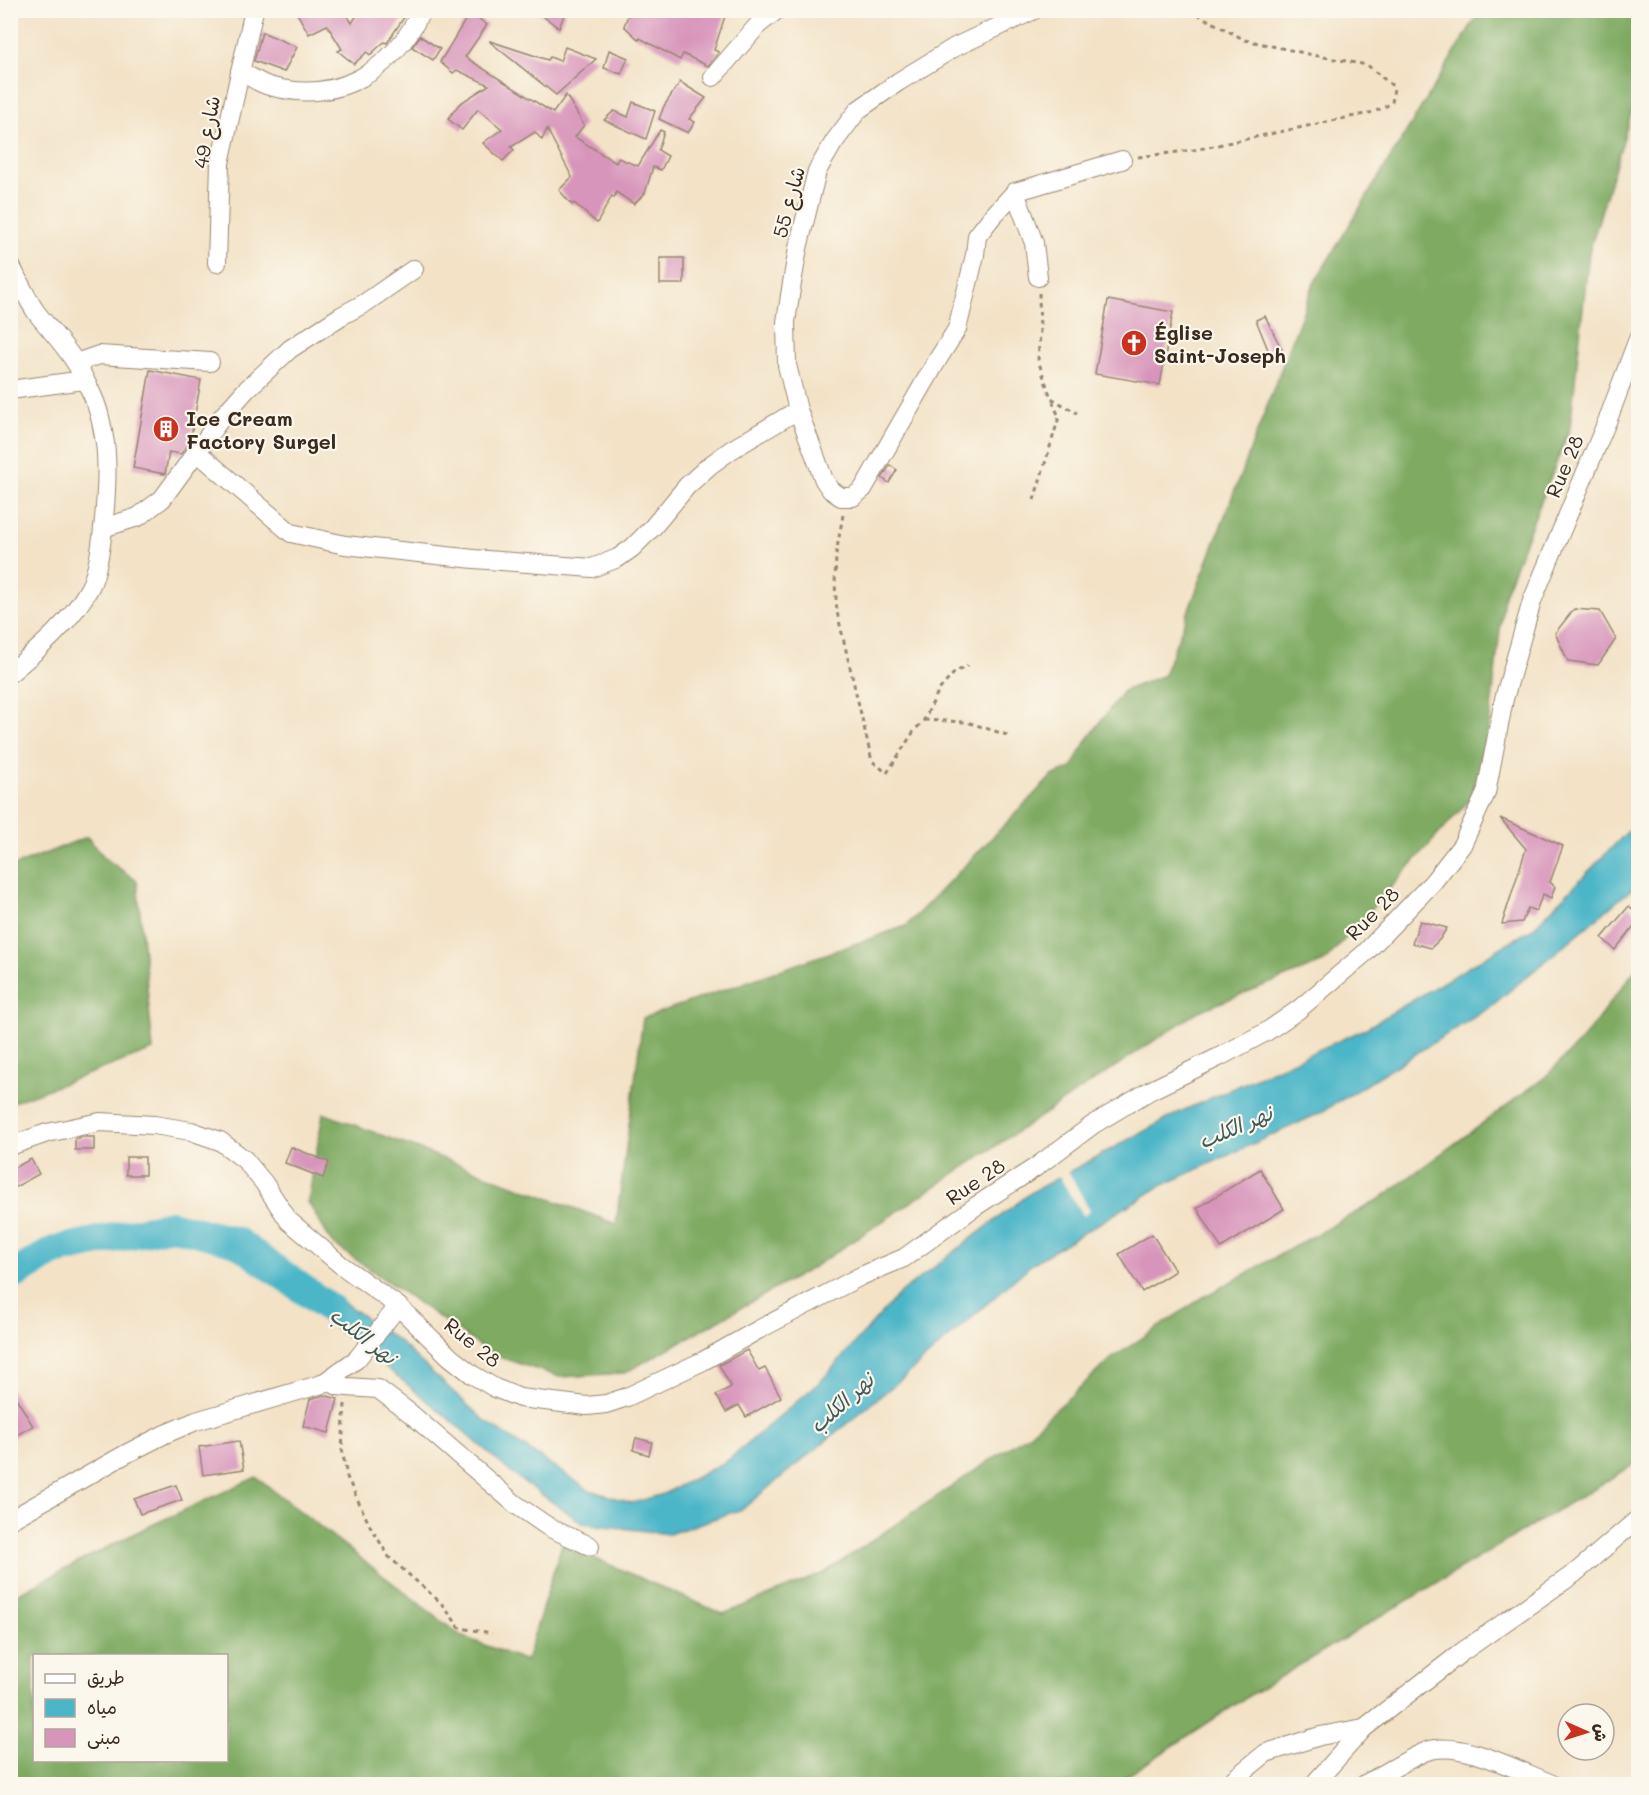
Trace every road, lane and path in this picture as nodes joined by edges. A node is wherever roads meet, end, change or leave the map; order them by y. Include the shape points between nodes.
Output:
1 (254, 10) edge
2 (422, 10) edge
3 (777, 10) edge
4 (1034, 10) edge
5 (1189, 10) edge
6 (240, 71) junction
7 (713, 77) dead end
8 (1122, 160) joint
9 (1015, 192) junction
10 (216, 263) dead end
11 (10, 264) edge
12 (414, 269) dead end
13 (1038, 277) joint
14 (15, 287) edge
15 (1638, 339) edge
16 (210, 362) dead end
17 (76, 363) junction
18 (84, 380) junction
19 (10, 390) edge
20 (1051, 398) junction
21 (798, 410) junction
22 (1077, 413) dead end
23 (197, 452) junction
24 (847, 498) junction
25 (1034, 500) dead end
26 (103, 528) junction
27 (968, 666) dead end
28 (10, 673) edge
29 (924, 720) junction
30 (1010, 736) dead end
31 (10, 1146) edge
32 (398, 1306) junction
33 (328, 1381) junction
34 (347, 1387) junction
35 (1638, 1519) edge
36 (10, 1520) edge
37 (590, 1546) dead end
38 (492, 1633) dead end
39 (1364, 1728) junction
40 (1228, 1785) edge
41 (1314, 1785) edge
42 (1365, 1785) edge
43 (1552, 1785) edge

1 - 6 street, شارع 49
2 - 6 street via 396,50 359,80 344,86 305,93 268,86
3 - 7 street via 758,25
4 - 21 street, شارع 55 via 955,47 898,82 858,110 834,142 817,171 798,248 786,322 787,365
5 - 8 path via 1245,40 1367,65 1394,87 1392,103 1374,112 1194,150
6 - 10 street, شارع 49 via 220,164
8 - 9 street
9 - 13 street via 1034,243
9 - 24 street via 977,236 952,339 863,489
11 - 14 street
12 - 23 street via 290,349 246,390
13 - 20 path via 1038,360
14 - 17 street
15 - 32 street, Rue 28 via 1532,602 1504,699 1486,793 1461,845 1433,882 1365,953 1298,1010 1266,1032 1151,1090 1094,1124 904,1258 861,1276 703,1361 606,1404 587,1406 520,1398 495,1388 450,1357
16 - 17 street via 99,355
17 - 18 street
18 - 19 street
18 - 26 street via 97,406 105,444
20 - 22 path
20 - 25 path via 1059,417
21 - 23 street via 709,466 632,548 592,568 345,545 291,533
21 - 24 street, شارع 55 via 824,480 835,494
23 - 26 street via 151,508 138,517
24 - 29 path via 836,554 837,612 872,761 887,772
26 - 28 street via 91,585 79,605 43,645
27 - 29 path via 955,672 939,690
29 - 30 path via 967,722
31 - 32 street, Rue 28 via 47,1133 100,1122 191,1131 219,1142 245,1160 289,1221
32 - 33 street via 357,1359
33 - 34 street
33 - 36 street via 165,1434
34 - 37 street via 378,1389 515,1504 550,1528
34 - 38 path via 342,1449 347,1477 369,1524 389,1557 441,1603 460,1628
35 - 39 street via 1575,1573 1462,1652
39 - 40 street via 1320,1736 1266,1753
39 - 41 street
42 - 43 street via 1428,1751 1442,1748 1486,1757

